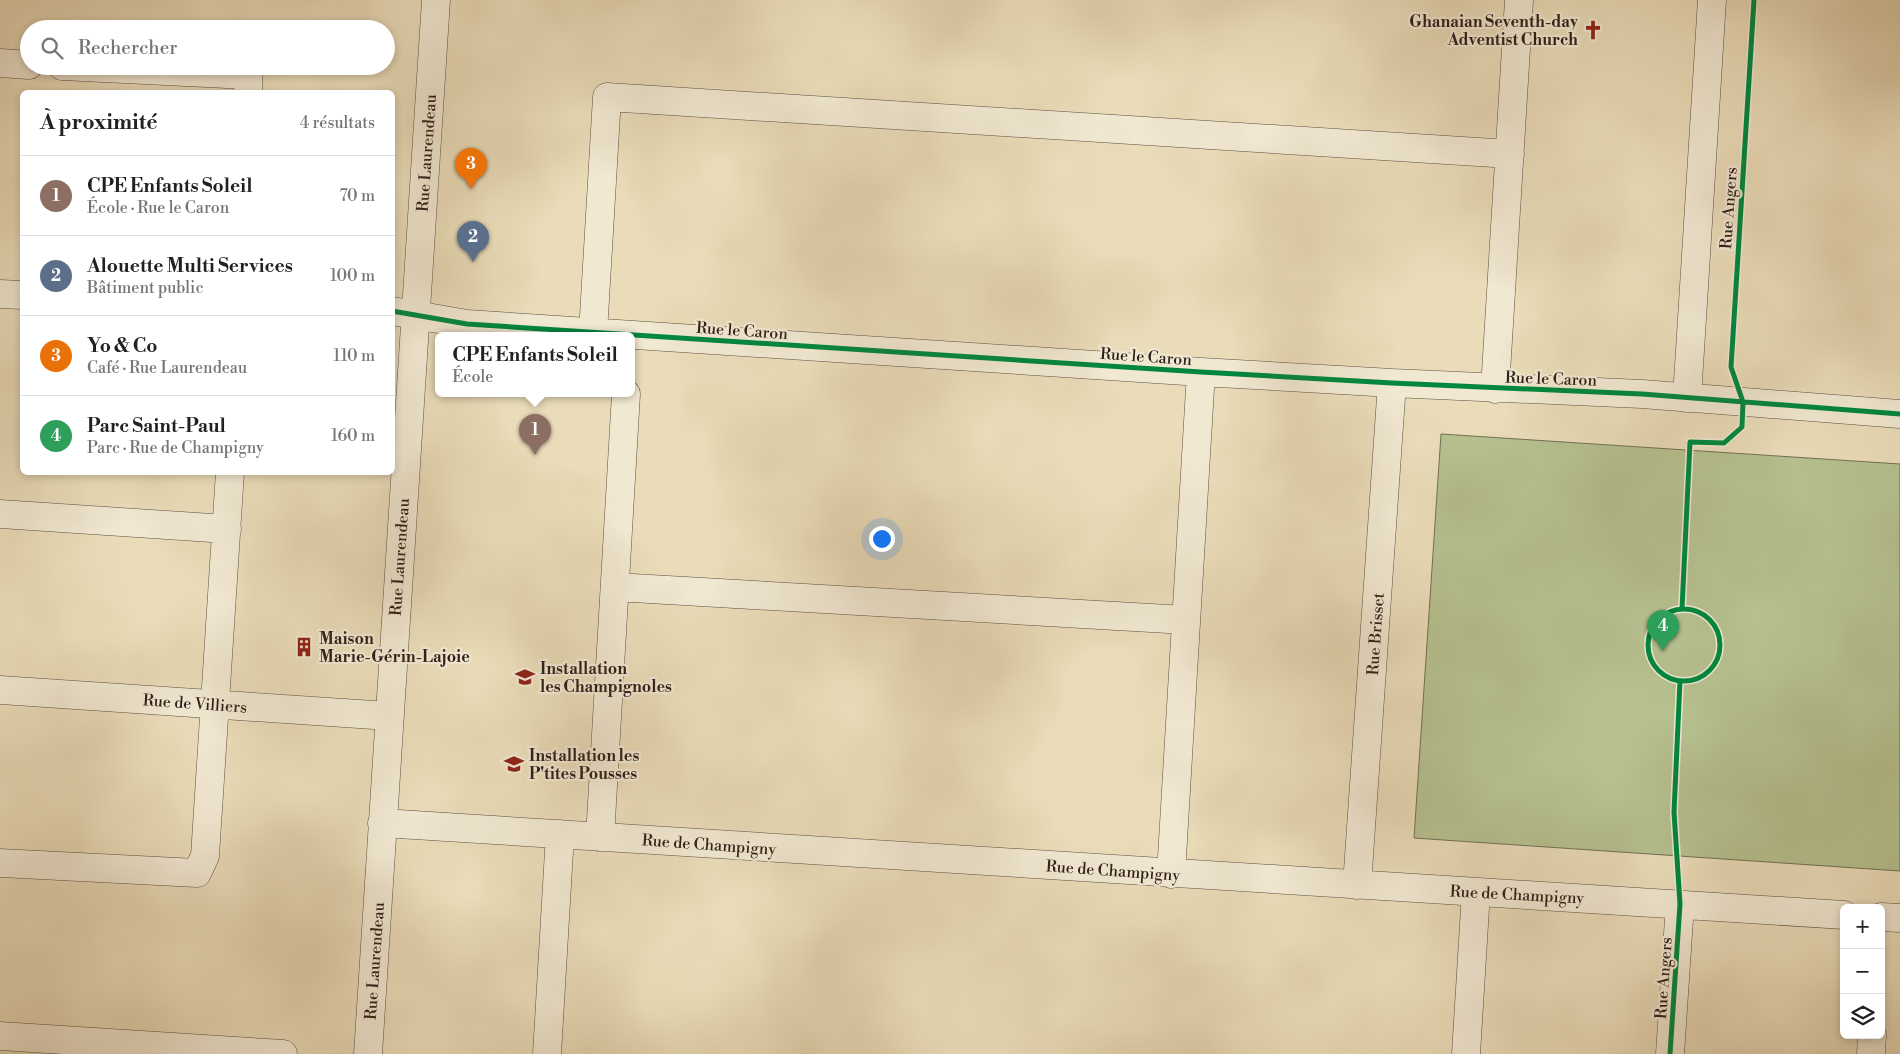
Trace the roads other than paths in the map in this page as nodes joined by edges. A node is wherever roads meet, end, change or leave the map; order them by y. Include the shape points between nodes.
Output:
1 (436, 0) edge
2 (1519, 0) edge
3 (1712, 0) edge
4 (0, 63) edge
5 (20, 64) edge
6 (229, 75) edge
7 (248, 90) edge
8 (1510, 154) junction
9 (0, 294) edge
10 (20, 295) edge
11 (404, 313) edge
12 (579, 332) edge
13 (593, 332) edge
14 (635, 336) edge
15 (1201, 372) junction
16 (1392, 384) junction
17 (1495, 388) junction
18 (626, 397) edge
19 (1687, 398) junction
20 (1900, 409) edge
21 (230, 475) edge
22 (0, 514) edge
23 (227, 529) junction
24 (615, 587) junction
25 (1186, 620) junction
26 (0, 690) edge
27 (215, 704) junction
28 (390, 716) junction
29 (382, 823) junction
30 (560, 834) junction
31 (600, 837) junction
32 (0, 863) edge
33 (1171, 874) junction
34 (1357, 884) junction
35 (1476, 892) junction
36 (1680, 904) junction
37 (1840, 915) edge
38 (1885, 917) edge
39 (1900, 918) edge
40 (0, 1036) edge
41 (1872, 1039) edge
42 (191, 1051) edge
43 (283, 1054) edge
44 (368, 1054) edge
45 (547, 1054) edge
46 (1466, 1054) edge
47 (1670, 1054) edge
48 (1871, 1054) edge

1 - 11 street, Rue Laurendeau
2 - 8 street
3 - 19 street, Rue Angers
4 - 5 street
6 - 7 street via 248,76
8 - 13 street via 607,98
8 - 17 street
9 - 10 street
11 - 12 street, Rue le Caron via 467,324
11 - 28 street, Rue Laurendeau
14 - 15 street, Rue le Caron
15 - 16 street, Rue le Caron
15 - 25 street
16 - 17 street, Rue le Caron
16 - 34 street, Rue Brisset
17 - 19 street, Rue le Caron
18 - 24 street
19 - 20 street, Rue le Caron
21 - 23 street
22 - 23 street
23 - 27 street
24 - 25 street
24 - 31 street
25 - 33 street
26 - 27 street, Rue de Villiers
27 - 28 street, Rue de Villiers
27 - 32 street via 205,856 197,873
28 - 29 street, Rue Laurendeau
29 - 30 street, Rue de Champigny
29 - 44 street, Rue Laurendeau
30 - 31 street, Rue de Champigny
30 - 45 street
31 - 33 street, Rue de Champigny
33 - 34 street, Rue de Champigny
34 - 35 street, Rue de Champigny
35 - 36 street, Rue de Champigny
35 - 46 street
36 - 37 street, Rue de Champigny
36 - 47 street, Rue Angers
38 - 39 street
40 - 42 street
41 - 48 street
42 - 43 street

